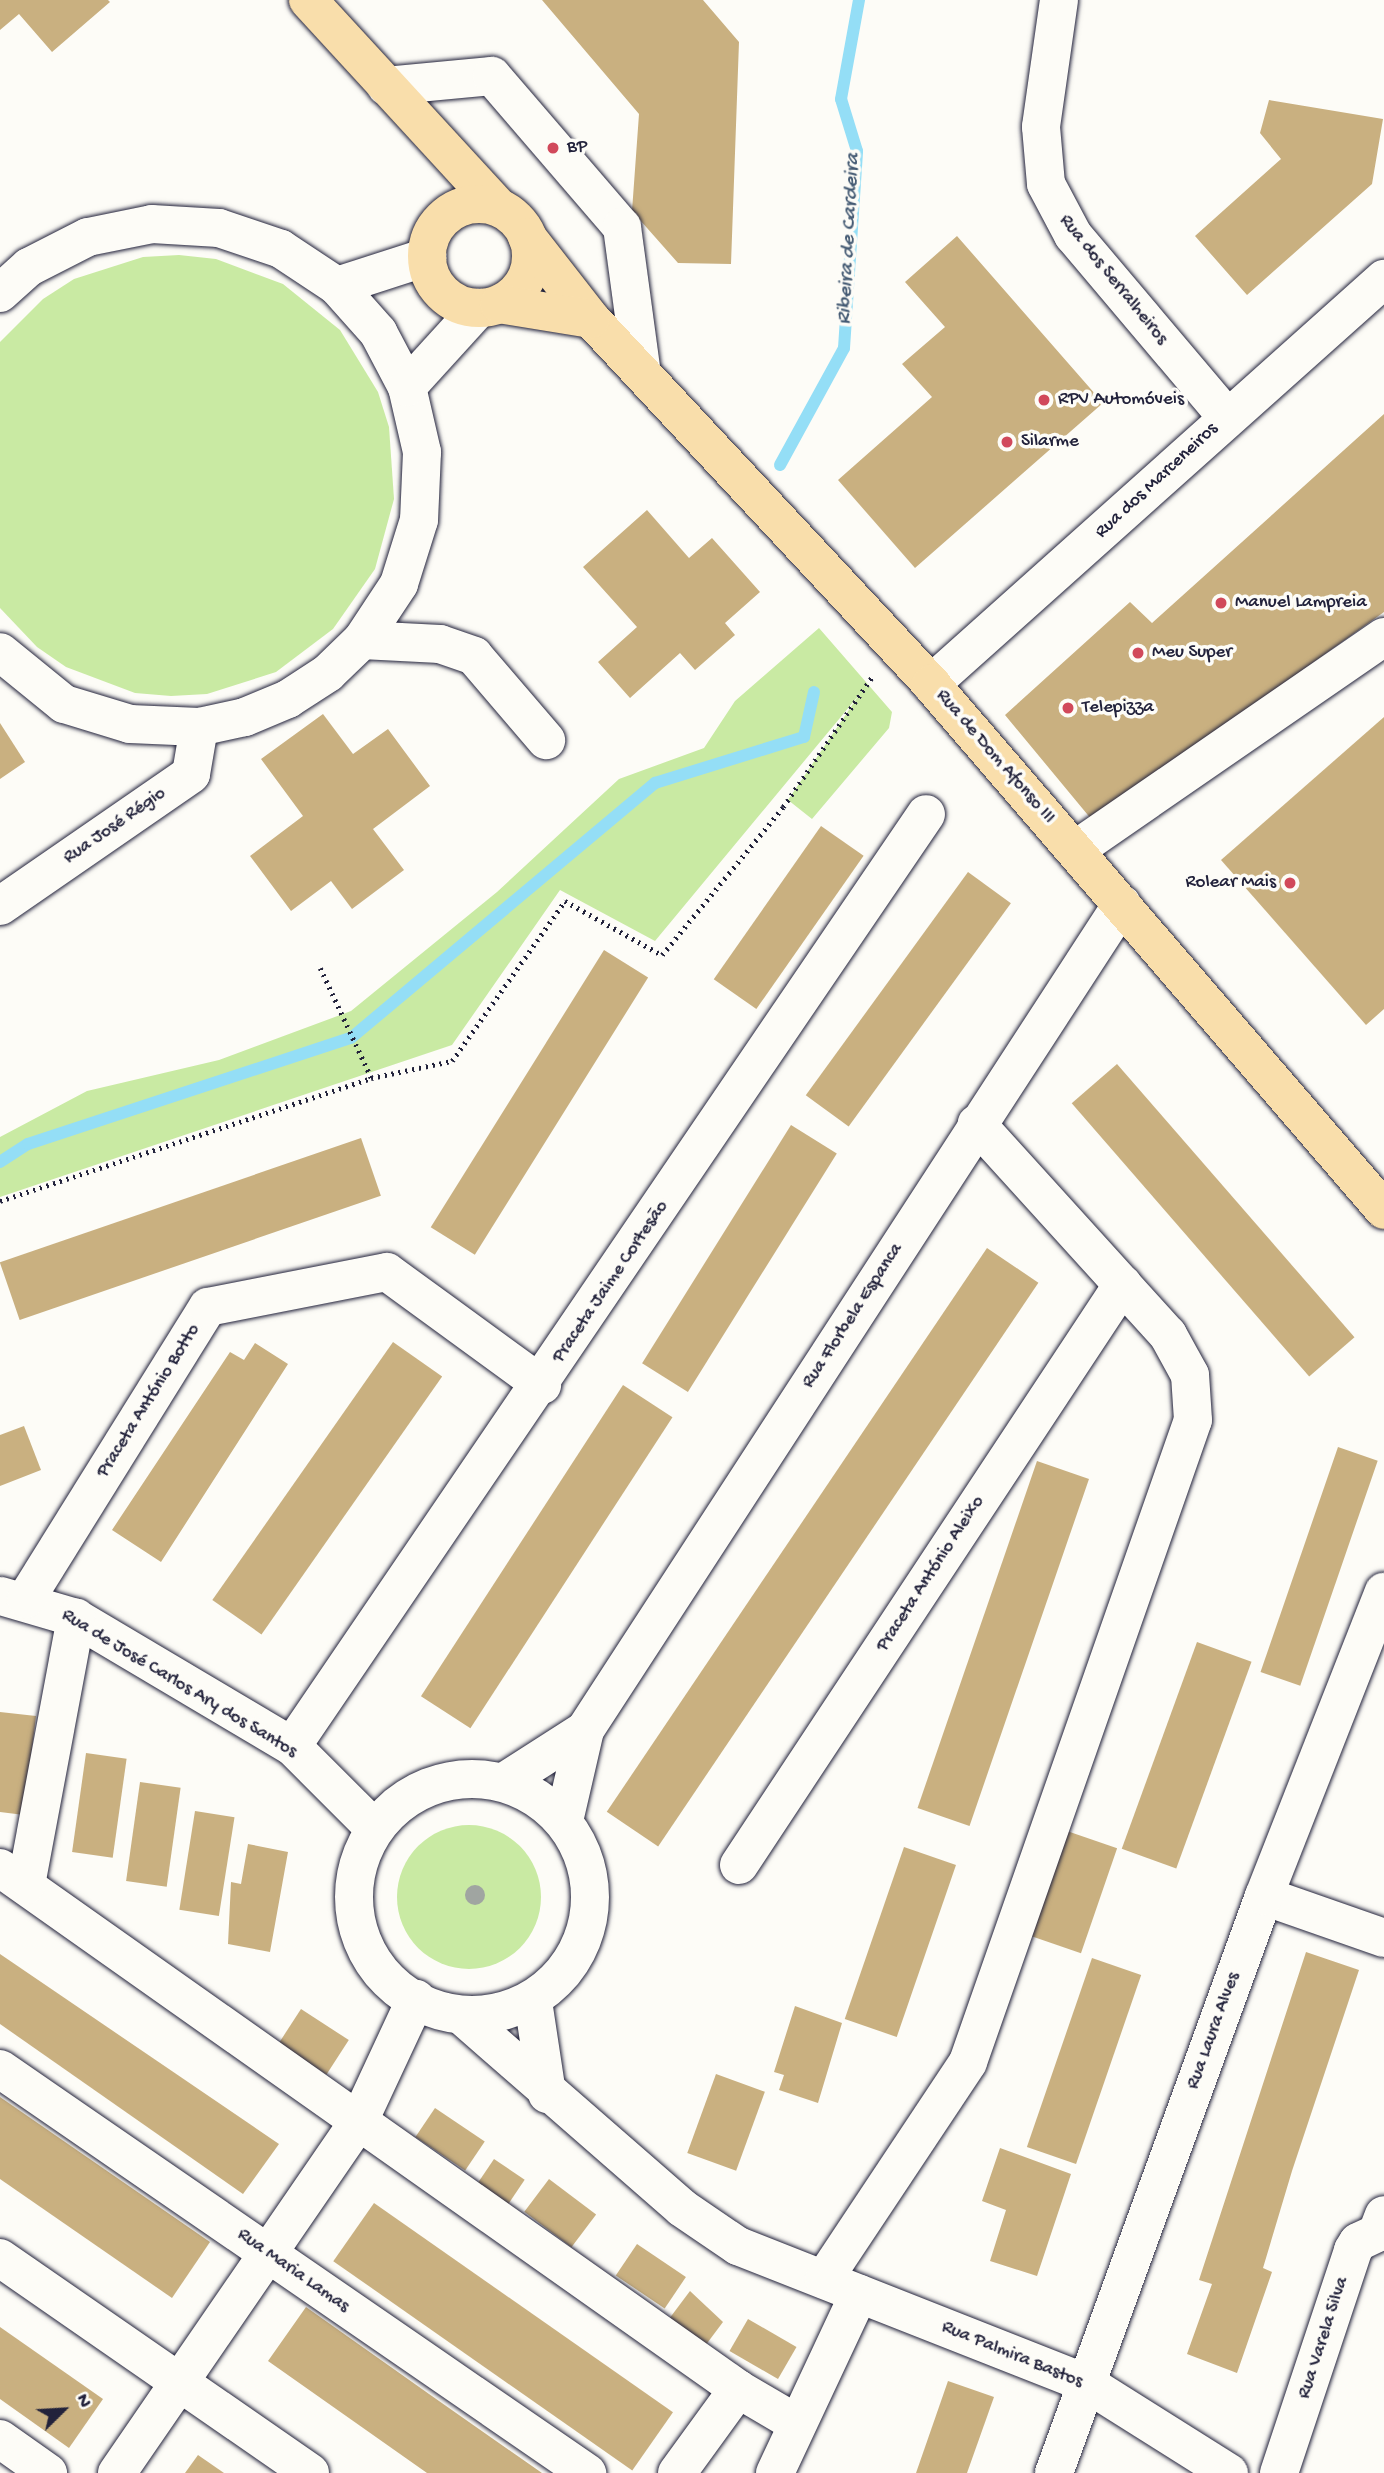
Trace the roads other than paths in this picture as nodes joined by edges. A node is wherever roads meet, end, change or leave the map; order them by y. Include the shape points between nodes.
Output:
1 (308, 0) edge
2 (1059, 0) edge
3 (386, 86) junction
4 (434, 142) junction
5 (499, 208) junction
6 (442, 219) junction
7 (527, 237) junction
8 (426, 257) junction
9 (14, 265) edge
10 (1384, 279) edge
11 (337, 286) junction
12 (0, 293) edge
13 (489, 306) junction
14 (591, 319) junction
15 (641, 367) junction
16 (407, 387) junction
17 (1227, 417) junction
18 (1384, 637) edge
19 (362, 640) junction
20 (0, 652) edge
21 (931, 684) junction
22 (199, 727) junction
23 (546, 740) dead end
24 (926, 814) dead end
25 (1076, 850) junction
26 (1122, 904) junction
27 (0, 906) edge
28 (977, 1124) junction
29 (1384, 1210) edge
30 (1123, 1284) junction
31 (542, 1385) junction
32 (1384, 1592) edge
33 (13, 1597) edge
34 (76, 1618) junction
35 (585, 1730) junction
36 (292, 1746) junction
37 (504, 1782) junction
38 (564, 1821) junction
39 (374, 1828) junction
40 (739, 1865) dead end
41 (13, 1876) edge
42 (1264, 1896) junction
43 (1384, 1938) edge
44 (416, 1998) junction
45 (533, 2001) junction
46 (461, 2015) junction
47 (0, 2069) edge
48 (547, 2094) junction
49 (359, 2121) junction
50 (1382, 2228) edge
51 (268, 2253) junction
52 (0, 2258) edge
53 (824, 2279) junction
54 (859, 2294) junction
55 (180, 2382) junction
56 (1086, 2383) junction
57 (738, 2389) junction
58 (794, 2422) junction
59 (0, 2439) edge
60 (48, 2473) edge
61 (117, 2473) edge
62 (310, 2473) edge
63 (587, 2473) edge
64 (677, 2473) edge
65 (775, 2473) edge
66 (1054, 2473) edge
67 (1229, 2473) edge
68 (1279, 2473) edge

1 - 3 main road
2 - 17 street, Rua dos Serralheiros via 1041,127 1046,184 1073,235
3 - 4 main road
3 - 15 street via 492,76 622,227
4 - 5 main road
4 - 6 main road
5 - 6 main road via 468,205
5 - 7 main road
6 - 8 main road
7 - 13 main road via 529,269 512,296
7 - 14 main road, Rua de Dom Afonso III
8 - 11 street
8 - 13 main road via 429,273 449,299
9 - 11 street via 88,237 152,224 192,226 219,228 281,249
9 - 12 street
10 - 17 street, Rua dos Marceneiros
11 - 16 street via 378,332
13 - 14 main road
13 - 16 street
14 - 15 main road, Rua de Dom Afonso III
15 - 21 main road, Rua de Dom Afonso III
16 - 19 street via 422,453 419,520 399,584
17 - 21 street, Rua dos Marceneiros
18 - 25 street
19 - 22 street via 328,673 288,699 245,717
19 - 23 street via 440,644 474,656
20 - 22 street via 64,704 130,724
21 - 25 main road, Rua de Dom Afonso III
22 - 27 street, Rua José Régio via 191,774
24 - 31 street, Praceta Jaime Cortesão
25 - 26 main road, Rua de Dom Afonso III
26 - 28 street, Rua Florbela Espanca
26 - 29 main road, Rua de Dom Afonso III
28 - 30 street
28 - 35 street, Rua Florbela Espanca
30 - 40 street, Praceta António Aleixo
30 - 53 street via 1168,1335 1190,1375 1194,1397 1186,1443 968,2062
31 - 33 street, Praceta António Botto via 387,1272 208,1307
31 - 36 street, Praceta Jaime Cortesão via 373,1620
32 - 42 street, Rua Laura Alves
33 - 34 street, Rua de José Carlos Ary dos Santos
34 - 36 street, Rua de José Carlos Ary dos Santos
34 - 41 street
35 - 37 street
35 - 38 street
36 - 39 street, Rua de José Carlos Ary dos Santos
37 - 38 street via 537,1797
37 - 39 street via 468,1777 432,1784 399,1802
38 - 45 street via 582,1852 590,1886 588,1922 576,1955
39 - 44 street via 358,1860 354,1884 358,1931 373,1964 398,1990
41 - 49 street
42 - 43 street
42 - 56 street, Rua Laura Alves
44 - 46 street
44 - 49 street
45 - 46 street via 494,2014
45 - 48 street
46 - 48 street
47 - 51 street, Rua Maria Lamas
48 - 53 street via 709,2228
49 - 51 street
49 - 57 street
50 - 68 street, Rua Varela Silva via 1357,2242 1353,2250
51 - 55 street
51 - 63 street, Rua Maria Lamas
52 - 55 street
53 - 54 street
54 - 56 street, Rua Palmira Bastos
54 - 58 street
55 - 61 street
55 - 62 street
56 - 66 street, Rua Laura Alves
56 - 67 street, Rua Palmira Bastos
57 - 58 street
57 - 64 street
58 - 65 street
59 - 60 street

